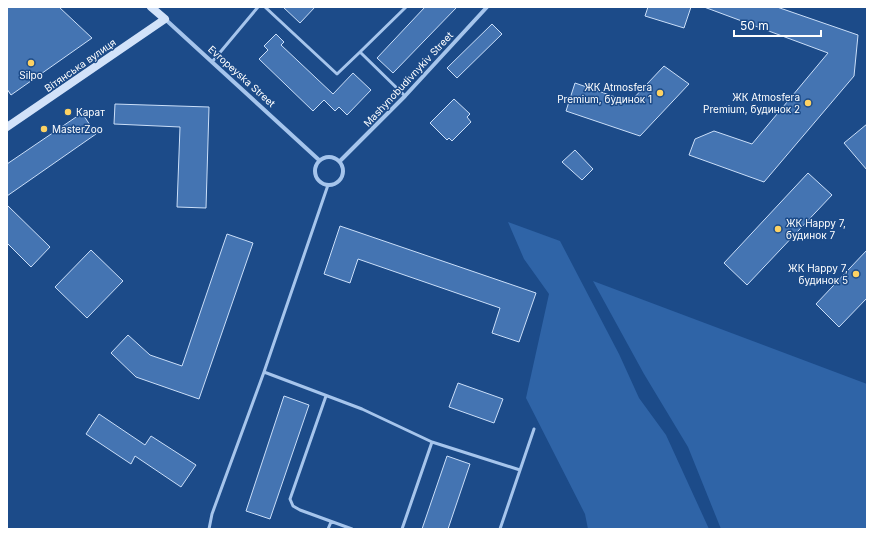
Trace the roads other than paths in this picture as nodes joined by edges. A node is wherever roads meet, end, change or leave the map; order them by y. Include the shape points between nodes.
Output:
1 (151, 7) edge
2 (258, 7) edge
3 (266, 7) edge
4 (406, 7) edge
5 (487, 7) edge
6 (165, 20) junction
7 (360, 52) junction
8 (212, 62) junction
9 (405, 96) junction
10 (7, 127) edge
11 (319, 160) junction
12 (340, 161) junction
13 (328, 185) junction
14 (264, 372) junction
15 (326, 396) junction
16 (534, 429) dead end
17 (432, 442) junction
18 (520, 470) junction
19 (331, 522) junction
20 (209, 529) edge
21 (328, 529) edge
22 (352, 529) edge
23 (402, 529) edge
24 (500, 529) edge

1 - 6 street, Evropeyska Street
2 - 8 lane
3 - 7 lane via 337,74
4 - 7 lane
5 - 9 street, Mashynobudivnykiv Street
6 - 8 street, Evropeyska Street
6 - 10 street, Вітянська вулиця
7 - 9 lane
8 - 11 street, Evropeyska Street
9 - 12 street, Mashynobudivnykiv Street
11 - 12 street via 327,156
11 - 13 street via 315,169 317,178
12 - 13 street via 344,170 341,179
13 - 14 lane
14 - 15 lane
14 - 20 lane via 212,514
15 - 17 lane via 362,409
15 - 19 lane via 290,499 293,506 300,510
16 - 18 lane
17 - 18 lane
17 - 23 lane
18 - 24 lane
19 - 21 lane
19 - 22 lane

